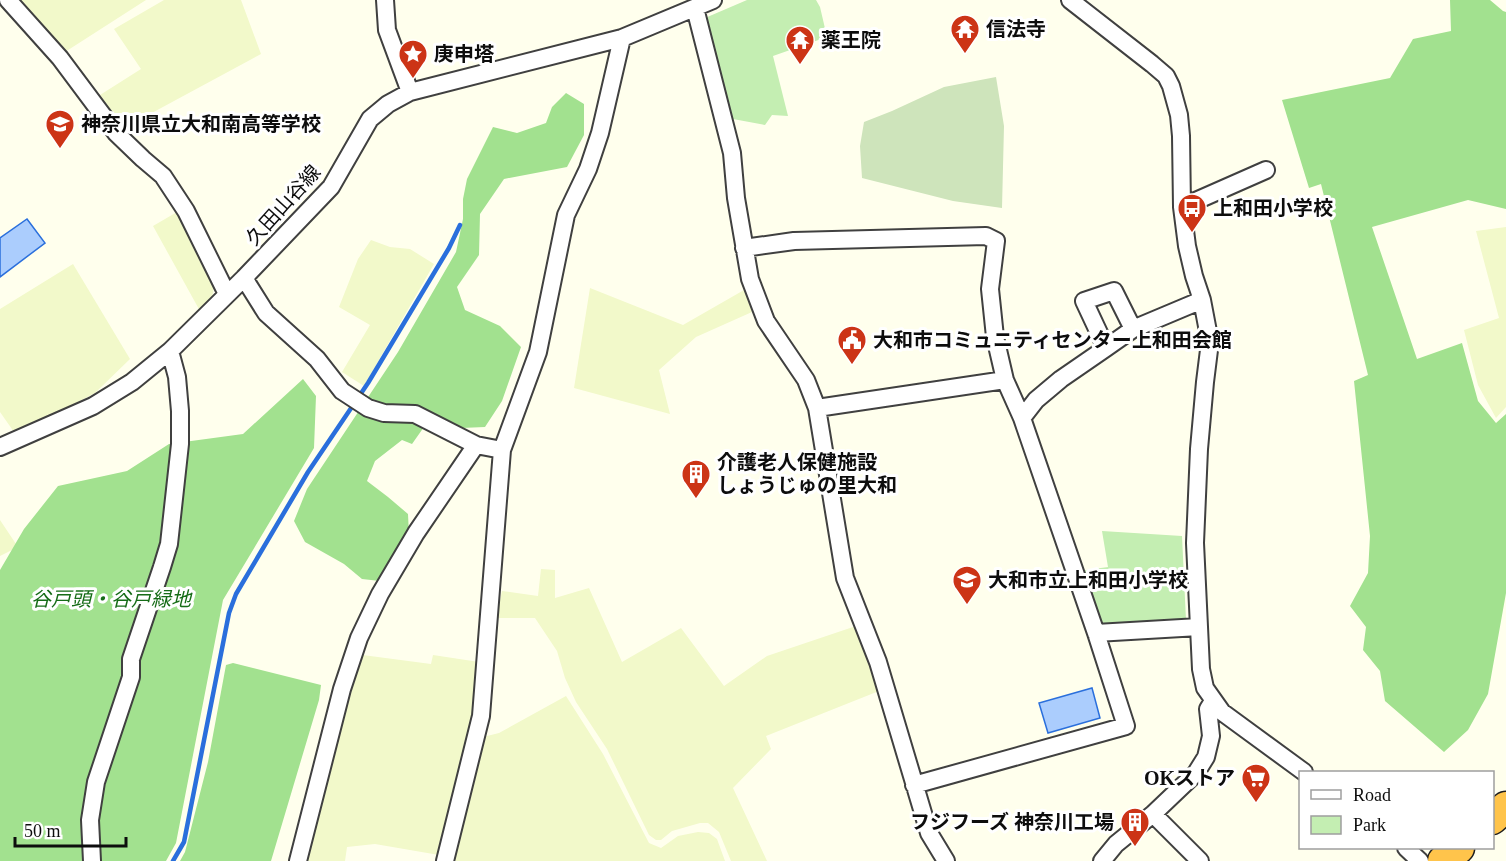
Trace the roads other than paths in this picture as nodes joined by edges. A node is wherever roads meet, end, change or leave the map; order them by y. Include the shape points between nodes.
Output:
1 (8, 0) edge
2 (385, 0) edge
3 (712, 0) edge
4 (1074, 1) edge
5 (695, 8) junction
6 (621, 38) junction
7 (410, 92) junction
8 (1266, 170) dead end
9 (1182, 207) junction
10 (744, 248) junction
11 (244, 278) junction
12 (227, 294) junction
13 (1202, 300) junction
14 (1132, 328) junction
15 (1106, 348) junction
16 (170, 351) junction
17 (1005, 380) junction
18 (817, 408) junction
19 (1022, 418) junction
20 (476, 445) junction
21 (0, 447) edge
22 (502, 450) junction
23 (1199, 627) junction
24 (1096, 633) junction
25 (1213, 701) junction
26 (1303, 771) edge
27 (914, 785) junction
28 (1506, 807) edge
29 (1153, 814) junction
30 (1494, 817) edge
31 (1407, 849) edge
32 (1458, 849) edge
33 (92, 861) edge
34 (298, 861) edge
35 (445, 861) edge
36 (946, 861) edge
37 (1102, 861) edge
38 (1200, 861) edge
39 (1420, 861) edge
40 (1443, 861) edge

1 - 12 street via 60,58 116,133 163,176 186,211
2 - 7 street via 387,30
3 - 5 street, 久田山谷線
4 - 9 street via 1166,76 1179,115
5 - 6 street, 久田山谷線
5 - 10 street via 732,153
6 - 7 street, 久田山谷線
6 - 22 street via 600,133 566,215 538,352
7 - 11 street, 久田山谷線 via 370,119 331,187
8 - 9 street
9 - 13 street via 1187,246
10 - 17 street via 794,241 986,236 996,241 990,289
10 - 18 street via 750,279 766,321 806,380
11 - 12 street, 久田山谷線
11 - 20 street via 266,314 316,359 342,391 368,408 415,414
12 - 16 street, 久田山谷線
13 - 14 street
13 - 23 street via 1210,342 1199,449 1195,543
14 - 15 street
14 - 15 street via 1114,291 1084,301
15 - 19 street via 1061,379
16 - 21 street, 久田山谷線 via 132,382 93,406
16 - 33 street via 177,377 180,444 169,544 96,782 90,820
17 - 18 street
17 - 19 street
18 - 27 street via 844,578 878,662
19 - 24 street
20 - 22 street
20 - 34 street via 416,533 358,638
22 - 35 street via 481,716
23 - 24 street
23 - 25 street via 1201,669
24 - 27 street via 1126,726
25 - 26 street via 1222,712
25 - 29 street via 1208,709 1211,736 1206,757 1196,773
27 - 36 street via 929,833
28 - 30 highway
29 - 37 street via 1116,844
29 - 38 street
31 - 39 street
32 - 40 highway

